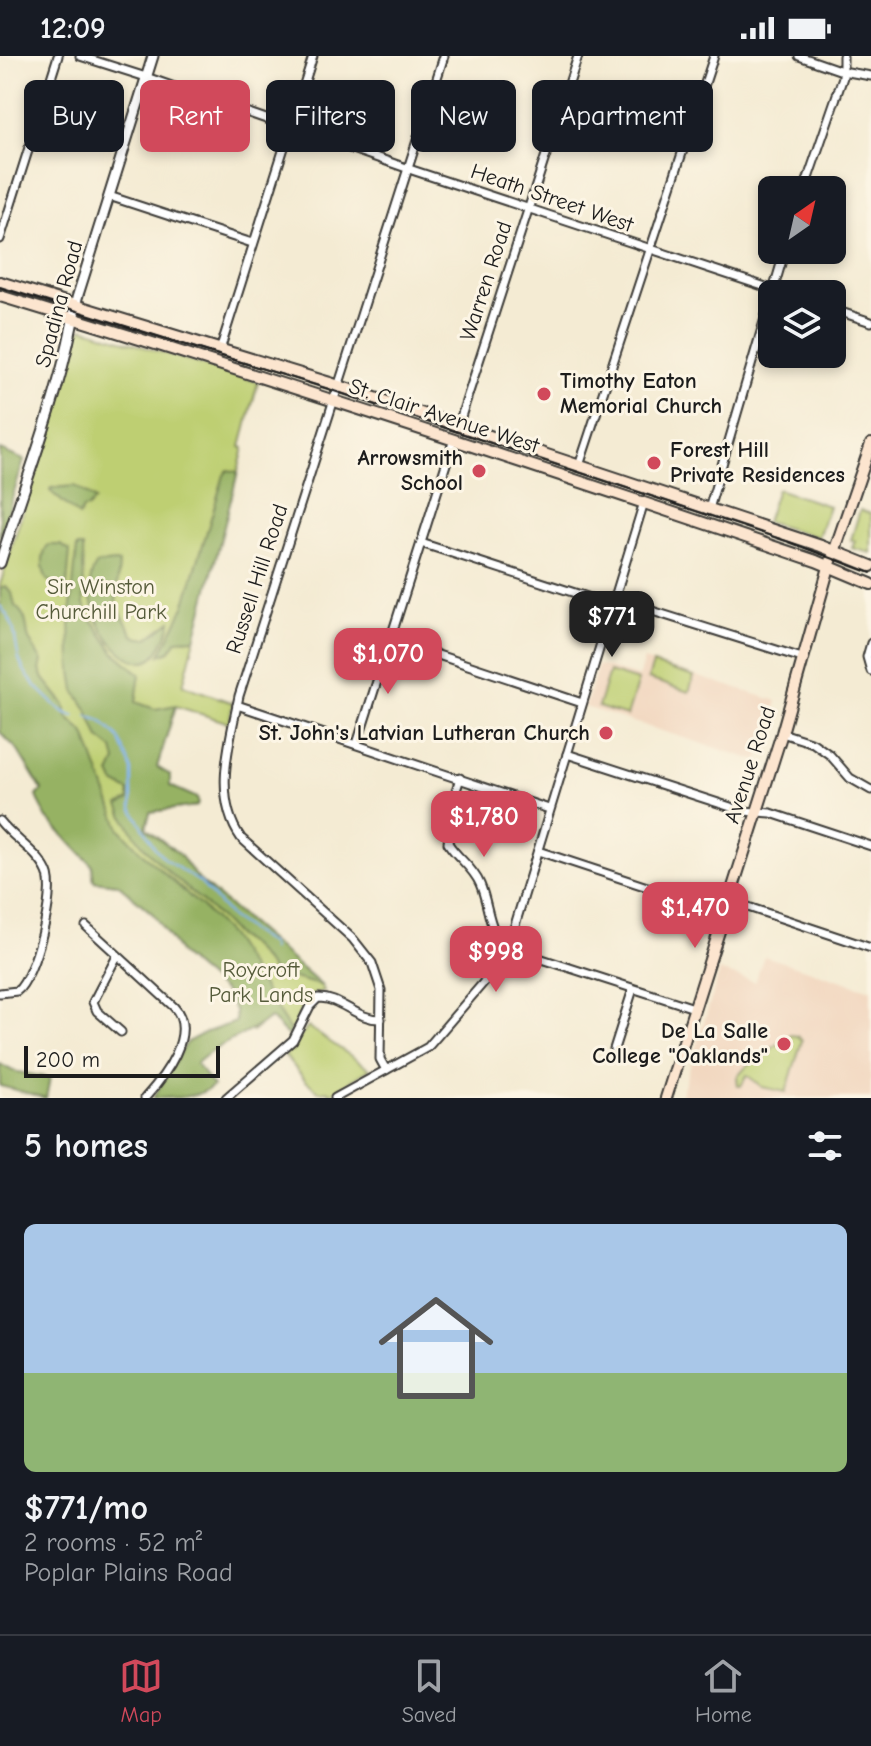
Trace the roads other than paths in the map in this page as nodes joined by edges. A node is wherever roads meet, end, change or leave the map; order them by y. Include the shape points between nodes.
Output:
1 (58, 56) edge
2 (80, 56) edge
3 (153, 56) edge
4 (313, 56) edge
5 (444, 56) edge
6 (578, 56) edge
7 (714, 56) edge
8 (799, 56) edge
9 (843, 56) edge
10 (842, 71) junction
11 (871, 76) edge
12 (146, 77) junction
13 (305, 80) edge
14 (266, 119) edge
15 (282, 152) edge
16 (361, 152) edge
17 (407, 168) junction
18 (809, 176) edge
19 (109, 196) junction
20 (529, 208) junction
21 (0, 239) edge
22 (252, 243) junction
23 (651, 250) junction
24 (0, 282) edge
25 (758, 284) edge
26 (0, 296) edge
27 (76, 304) junction
28 (846, 314) edge
29 (74, 319) junction
30 (871, 322) edge
31 (758, 341) edge
32 (220, 350) junction
33 (337, 385) junction
34 (332, 400) junction
35 (458, 426) junction
36 (454, 439) junction
37 (871, 444) edge
38 (535, 451) junction
39 (530, 466) junction
40 (579, 466) junction
41 (644, 502) junction
42 (709, 509) junction
43 (421, 543) junction
44 (834, 551) junction
45 (0, 563) edge
46 (871, 566) edge
47 (829, 567) junction
48 (871, 584) edge
49 (613, 602) junction
50 (390, 639) junction
51 (871, 643) edge
52 (802, 658) junction
53 (870, 668) edge
54 (582, 703) junction
55 (237, 705) junction
56 (782, 733) junction
57 (357, 744) junction
58 (567, 754) junction
59 (460, 778) junction
60 (871, 790) edge
61 (549, 809) junction
62 (756, 811) junction
63 (0, 821) edge
64 (11, 834) junction
65 (0, 835) edge
66 (871, 846) edge
67 (538, 851) junction
68 (726, 907) junction
69 (86, 926) dead end
70 (508, 948) junction
71 (871, 948) edge
72 (117, 956) junction
73 (633, 989) junction
74 (0, 993) edge
75 (694, 1008) junction
76 (381, 1019) junction
77 (121, 1032) dead end
78 (614, 1049) dead end
79 (386, 1070) junction
80 (145, 1098) edge
81 (226, 1098) edge
82 (335, 1098) edge
83 (666, 1098) edge

1 - 21 street
2 - 12 street, Heath Street West
3 - 12 street, Spadina Road
4 - 13 street
5 - 17 street, Russell Hill Road
6 - 20 street, Warren Road
7 - 23 street
8 - 10 street
9 - 10 street
10 - 11 street
10 - 18 street
12 - 14 street, Heath Street West
12 - 19 street, Spadina Road
15 - 22 street
16 - 17 street, Heath Street West
17 - 20 street, Heath Street West
17 - 33 street, Russell Hill Road
19 - 22 street
19 - 27 street, Spadina Road
20 - 23 street, Heath Street West
20 - 35 street, Warren Road
22 - 32 street
23 - 25 street, Heath Street West
23 - 40 street
24 - 27 main road, St. Clair Avenue West
26 - 29 main road, St. Clair Avenue West
27 - 29 street, Spadina Road
27 - 32 main road, St. Clair Avenue West
28 - 30 street
29 - 34 main road, St. Clair Avenue West
29 - 45 street, Spadina Road
31 - 42 street
32 - 33 main road, St. Clair Avenue West
33 - 34 street, Russell Hill Road
33 - 35 main road, St. Clair Avenue West
34 - 36 main road, St. Clair Avenue West
34 - 55 street, Russell Hill Road
35 - 38 main road, St. Clair Avenue West
36 - 39 main road, St. Clair Avenue West
36 - 43 street
37 - 44 main road, Avenue Road
38 - 39 main road
38 - 40 main road, St. Clair Avenue West
39 - 41 main road, St. Clair Avenue West
40 - 42 main road, St. Clair Avenue West
41 - 47 main road, St. Clair Avenue West
41 - 49 street
42 - 44 main road, St. Clair Avenue West
43 - 49 street
43 - 50 street
44 - 46 main road, St. Clair Avenue West
44 - 47 main road, Avenue Road
47 - 48 main road, St. Clair Avenue West
47 - 52 main road, Avenue Road
49 - 52 street
49 - 54 street
50 - 54 street
50 - 57 street
51 - 53 street
52 - 56 main road, Avenue Road
54 - 58 street
55 - 57 street
55 - 76 street, Russell Hill Road via 225,779 231,822 252,850 362,948 379,979
56 - 60 street via 813,743
56 - 62 main road, Avenue Road
57 - 59 street
58 - 61 street
58 - 62 street
59 - 61 street
59 - 70 street via 448,843 475,874 491,927
61 - 67 street
62 - 66 street
62 - 68 main road, Avenue Road
63 - 64 street
64 - 65 street
64 - 74 street via 44,866 51,894 25,983 13,993
67 - 68 street via 711,908
67 - 70 street
68 - 71 street via 742,905
68 - 75 main road, Avenue Road
69 - 72 street
70 - 73 street
70 - 79 street via 490,978 428,1047
72 - 77 street via 93,1002
72 - 80 street via 174,1007 183,1022 176,1050
73 - 75 street
73 - 78 street
75 - 83 main road, Avenue Road
76 - 79 street, Russell Hill Road via 380,1060
76 - 81 street via 365,1018 318,998 293,1040
79 - 82 street

